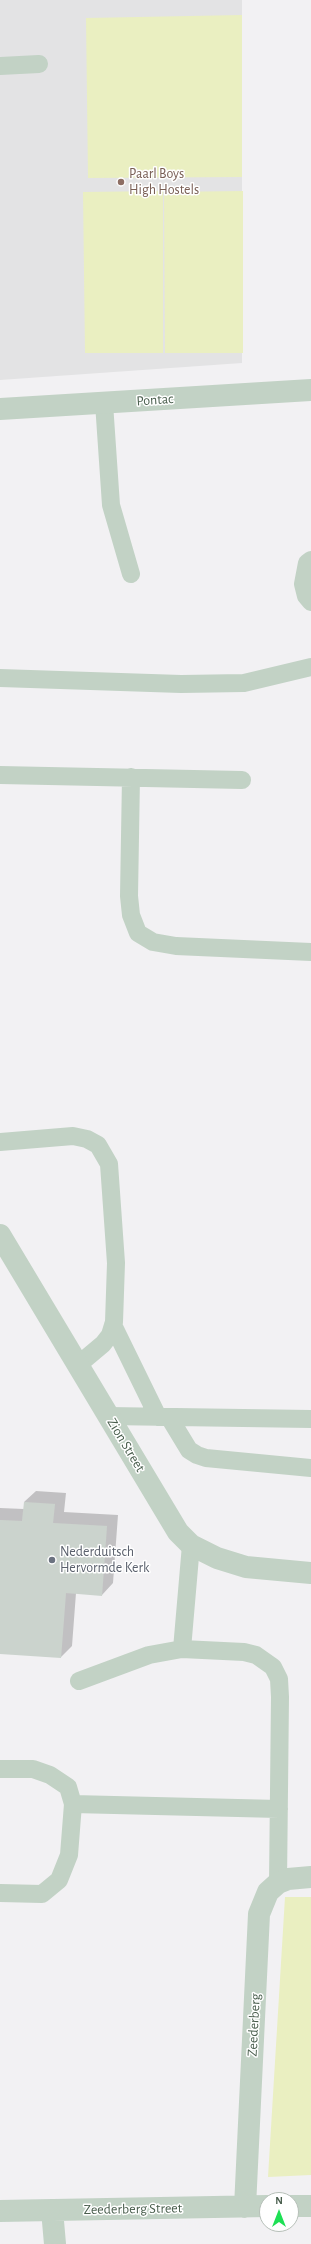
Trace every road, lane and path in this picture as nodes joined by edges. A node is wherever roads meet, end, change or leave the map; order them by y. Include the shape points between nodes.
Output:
1 (39, 64) dead end
2 (0, 66) edge
3 (311, 390) edge
4 (104, 403) junction
5 (0, 409) edge
6 (311, 560) edge
7 (131, 574) dead end
8 (311, 602) edge
9 (311, 667) edge
10 (0, 678) edge
11 (0, 775) edge
12 (131, 777) junction
13 (242, 780) dead end
14 (311, 952) edge
15 (0, 1142) edge
16 (0, 1235) edge
17 (113, 1325) junction
18 (78, 1365) junction
19 (108, 1416) junction
20 (163, 1417) junction
21 (311, 1419) edge
22 (311, 1468) edge
23 (191, 1545) junction
24 (311, 1573) edge
25 (182, 1649) junction
26 (79, 1681) dead end
27 (0, 1769) edge
28 (73, 1804) junction
29 (279, 1809) junction
30 (311, 1877) edge
31 (278, 1883) junction
32 (0, 1893) edge
33 (259, 2206) edge
34 (299, 2206) edge
35 (311, 2206) edge
36 (245, 2207) junction
37 (52, 2210) junction
38 (0, 2211) edge
39 (55, 2244) edge

1 - 2 lane
3 - 4 street, Pontac
4 - 5 street, Pontac
4 - 7 lane via 111,505
6 - 8 lane via 307,563 303,584 306,596
9 - 10 lane via 244,683 181,684
11 - 12 lane
12 - 13 lane
12 - 14 lane via 129,896 138,932 153,942 176,946
15 - 17 lane via 73,1136 98,1145 105,1155 109,1164 116,1263 116,1306
16 - 18 street, Zion Street
17 - 18 lane via 110,1335 103,1344
17 - 20 lane
18 - 19 street, Zion Street
19 - 20 lane
19 - 23 street, Zion Street via 178,1532
20 - 21 lane
20 - 22 lane via 189,1450 197,1455
23 - 24 street, Zion Street via 217,1558 246,1567
23 - 25 lane
25 - 26 lane via 149,1655
25 - 29 lane via 244,1652 261,1658 273,1667 279,1679 280,1697
27 - 28 lane via 32,1769 50,1774 68,1787
28 - 29 lane
28 - 32 lane via 69,1855 60,1880 42,1894
29 - 31 lane
30 - 31 street via 288,1879
31 - 36 street, Zeederberg via 268,1892 259,1914
33 - 36 street, Zeederberg Street
34 - 35 street
36 - 37 street, Zeederberg Street
37 - 38 street, Zeederberg Street
37 - 39 street

